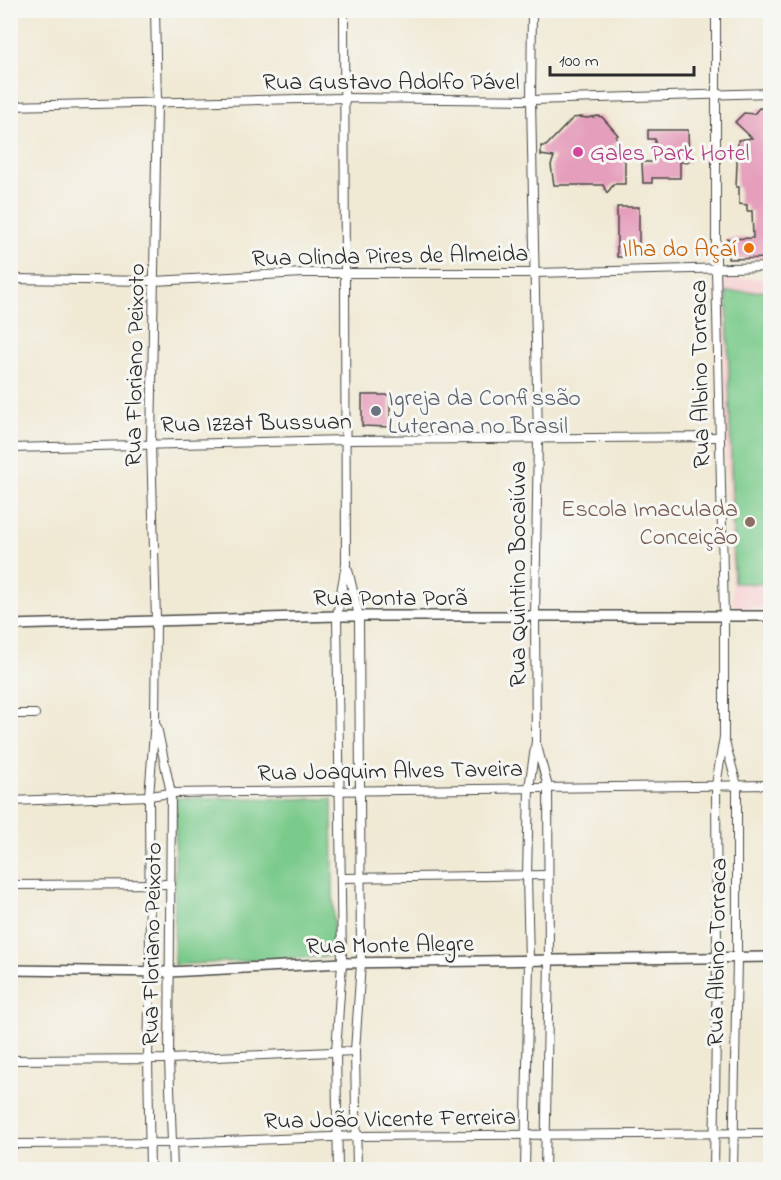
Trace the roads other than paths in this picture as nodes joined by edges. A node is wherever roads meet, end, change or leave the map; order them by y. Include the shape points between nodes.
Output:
1 (155, 10) edge
2 (344, 10) edge
3 (532, 10) edge
4 (716, 10) edge
5 (771, 93) edge
6 (716, 94) junction
7 (343, 98) junction
8 (531, 100) junction
9 (157, 102) junction
10 (10, 106) edge
11 (771, 267) edge
12 (716, 268) junction
13 (345, 273) junction
14 (535, 273) junction
15 (10, 279) edge
16 (154, 281) junction
17 (719, 437) junction
18 (538, 438) junction
19 (346, 440) junction
20 (151, 444) junction
21 (10, 448) edge
22 (346, 564) junction
23 (337, 616) junction
24 (359, 616) junction
25 (535, 616) junction
26 (771, 616) edge
27 (724, 617) junction
28 (156, 620) junction
29 (10, 625) edge
30 (10, 714) edge
31 (35, 714) dead end
32 (155, 720) junction
33 (724, 737) junction
34 (536, 741) junction
35 (716, 785) junction
36 (737, 785) junction
37 (771, 785) edge
38 (528, 788) junction
39 (548, 788) junction
40 (339, 791) junction
41 (361, 791) junction
42 (171, 793) junction
43 (149, 796) junction
44 (10, 801) edge
45 (548, 875) junction
46 (527, 876) junction
47 (361, 877) junction
48 (340, 878) junction
49 (150, 884) junction
50 (171, 884) junction
51 (10, 885) edge
52 (771, 957) edge
53 (717, 958) junction
54 (737, 958) junction
55 (529, 960) junction
56 (549, 960) junction
57 (342, 963) junction
58 (362, 963) junction
59 (10, 970) edge
60 (150, 971) junction
61 (169, 972) junction
62 (355, 1051) junction
63 (336, 1052) junction
64 (148, 1059) junction
65 (169, 1059) junction
66 (10, 1060) edge
67 (771, 1133) edge
68 (714, 1134) junction
69 (733, 1134) junction
70 (525, 1135) junction
71 (545, 1135) junction
72 (357, 1136) junction
73 (338, 1137) junction
74 (173, 1143) junction
75 (10, 1144) edge
76 (151, 1144) junction
77 (150, 1170) edge
78 (173, 1170) edge
79 (338, 1170) edge
80 (357, 1170) edge
81 (525, 1170) edge
82 (545, 1170) edge
83 (714, 1170) edge
84 (733, 1170) edge

1 - 9 street, Rua Floriano Peixoto
2 - 7 street
3 - 8 street, Rua Quintino Bocaiúva
4 - 6 street, Rua Albino Torraca
5 - 6 street, Rua Gustavo Adolfo Pável
6 - 8 street, Rua Gustavo Adolfo Pável
6 - 12 street, Rua Albino Torraca
7 - 8 street, Rua Gustavo Adolfo Pável
7 - 9 street, Rua Gustavo Adolfo Pável
7 - 13 street
8 - 14 street, Rua Quintino Bocaiúva
9 - 10 street, Rua Gustavo Adolfo Pável
9 - 16 street, Rua Floriano Peixoto
11 - 12 street, Rua Olinda Pires de Almeida
12 - 14 street, Rua Olinda Pires de Almeida
12 - 17 street, Rua Albino Torraca
13 - 14 street, Rua Olinda Pires de Almeida
13 - 16 street, Rua Olinda Pires de Almeida
13 - 19 street
14 - 18 street, Rua Quintino Bocaiúva
15 - 16 street, Rua Olinda Pires de Almeida
16 - 20 street, Rua Floriano Peixoto
17 - 18 street, Rua Izzat Bussuan
17 - 27 street, Rua Albino Torraca
18 - 19 street, Rua Izzat Bussuan
18 - 25 street, Rua Quintino Bocaiúva
19 - 20 street, Rua Izzat Bussuan
19 - 22 street
20 - 21 street, Rua Izzat Bussuan
20 - 28 street, Rua Floriano Peixoto
22 - 23 street
22 - 24 street
23 - 24 street, Rua Ponta Porã
23 - 28 street, Rua Ponta Porã
23 - 40 street
24 - 25 street, Rua Ponta Porã
24 - 41 street
25 - 27 street, Rua Ponta Porã
25 - 34 street, Rua Quintino Bocaiúva
26 - 27 street, Rua Ponta Porã
27 - 33 street, Rua Albino Torraca
28 - 29 street, Rua Ponta Porã
28 - 32 street, Rua Floriano Peixoto
30 - 31 street
32 - 42 street, Rua Floriano Peixoto
32 - 43 street, Rua Floriano Peixoto
33 - 35 street, Rua Albino Torraca
33 - 36 street, Rua Albino Torraca
34 - 38 street, Rua Quintino Bocaiúva
34 - 39 street, Rua Quintino Bocaiúva
35 - 36 street, Rua Joaquim Alves Taveira
35 - 39 street, Rua Joaquim Alves Taveira
35 - 53 street, Rua Albino Torraca
36 - 37 street, Rua Joaquim Alves Taveira
36 - 54 street, Rua Albino Torraca
38 - 39 street, Rua Joaquim Alves Taveira
38 - 41 street, Rua Joaquim Alves Taveira
38 - 46 street, Rua Quintino Bocaiúva
39 - 45 street, Rua Quintino Bocaiúva
40 - 41 street, Rua Joaquim Alves Taveira
40 - 42 street, Rua Joaquim Alves Taveira
40 - 48 street
41 - 47 street
42 - 43 street, Rua Joaquim Alves Taveira
42 - 50 street, Rua Floriano Peixoto
43 - 44 street, Rua Joaquim Alves Taveira
43 - 49 street, Rua Floriano Peixoto
45 - 46 street
45 - 56 street, Rua Quintino Bocaiúva
46 - 47 street
46 - 55 street, Rua Quintino Bocaiúva
47 - 48 street
47 - 58 street
48 - 57 street
49 - 50 street
49 - 51 street
49 - 60 street, Rua Floriano Peixoto
50 - 61 street, Rua Floriano Peixoto
52 - 54 street, Rua Monte Alegre
53 - 54 street, Rua Monte Alegre
53 - 56 street, Rua Monte Alegre
53 - 68 street, Rua Albino Torraca
54 - 69 street, Rua Albino Torraca
55 - 56 street, Rua Monte Alegre
55 - 58 street, Rua Monte Alegre
55 - 70 street, Rua Quintino Bocaiúva
56 - 71 street, Rua Quintino Bocaiúva
57 - 58 street, Rua Monte Alegre
57 - 61 street, Rua Monte Alegre
57 - 63 street
58 - 62 street
59 - 60 street, Rua Monte Alegre
60 - 61 street, Rua Monte Alegre
60 - 64 street, Rua Floriano Peixoto
61 - 65 street, Rua Floriano Peixoto
62 - 63 street
62 - 72 street
63 - 65 street
63 - 73 street
64 - 65 street
64 - 66 street
64 - 76 street, Rua Floriano Peixoto
65 - 74 street, Rua Floriano Peixoto
67 - 69 street, Rua João Vicente Ferreira
68 - 69 street, Rua João Vicente Ferreira
68 - 71 street, Rua João Vicente Ferreira
68 - 83 street, Rua Albino Torraca
69 - 84 street, Rua Albino Torraca
70 - 71 street, Rua João Vicente Ferreira
70 - 72 street, Rua João Vicente Ferreira
70 - 81 street, Rua Quintino Bocaiúva
71 - 82 street, Rua Quintino Bocaiúva
72 - 73 street, Rua João Vicente Ferreira
72 - 80 street
73 - 74 street, Rua João Vicente Ferreira
73 - 79 street
74 - 76 street, Rua João Vicente Ferreira
74 - 78 street, Rua Floriano Peixoto
75 - 76 street, Rua João Vicente Ferreira
76 - 77 street, Rua Floriano Peixoto

